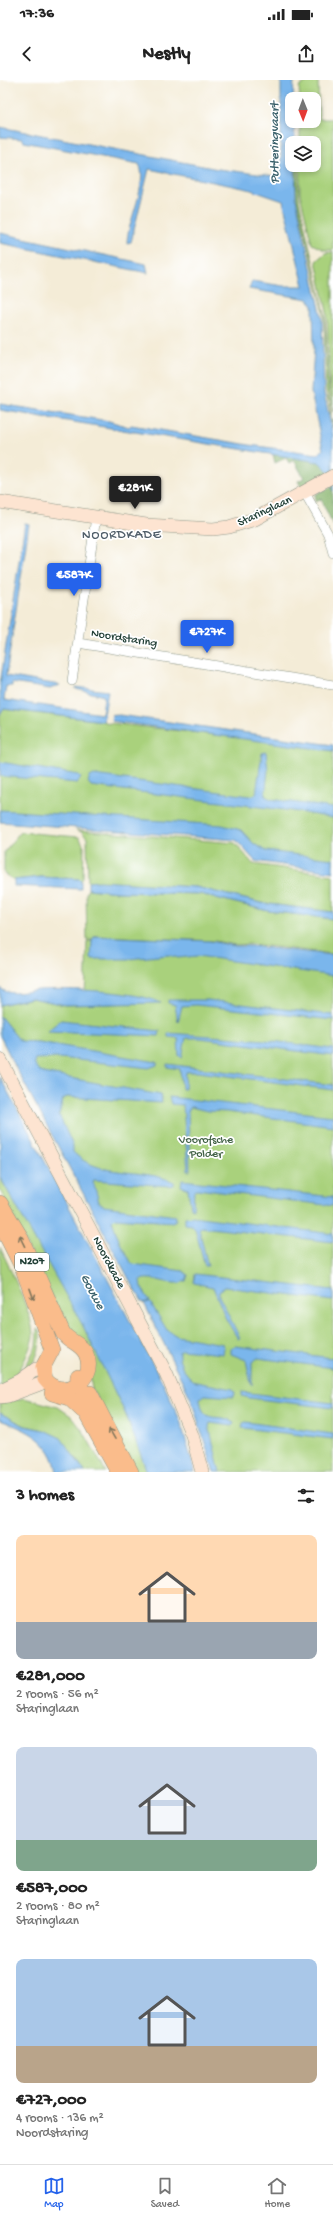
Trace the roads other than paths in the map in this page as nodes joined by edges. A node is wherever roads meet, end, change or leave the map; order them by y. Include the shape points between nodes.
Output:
1 (329, 478) edge
2 (305, 493) junction
3 (0, 502) edge
4 (96, 517) junction
5 (333, 553) edge
6 (78, 644) junction
7 (72, 681) dead end
8 (333, 685) edge
9 (0, 1059) edge
10 (0, 1202) edge
11 (0, 1223) edge
12 (57, 1346) junction
13 (36, 1369) junction
14 (62, 1385) junction
15 (0, 1392) edge
16 (0, 1397) edge
17 (88, 1407) junction
18 (118, 1472) edge
19 (131, 1472) edge
20 (202, 1472) edge

1 - 2 street, Staringlaan
2 - 4 street, Staringlaan via 254,519 229,528 168,527
2 - 5 street via 328,534
3 - 4 street, Staringlaan
4 - 6 street
6 - 7 street
6 - 8 street, Noordstaring
9 - 20 street, Noordkade via 166,1373 192,1435
12 -> 10 main road, N207 via 54,1315 33,1264
11 -> 12 main road, N207 via 23,1269 43,1326
12 - 13 main road via 38,1359
12 - 14 main road via 46,1359 44,1375
12 - 14 main road, N207 via 74,1350 81,1359 81,1371 77,1377
13 - 14 main road
13 - 15 street
14 - 16 street
14 - 17 main road via 69,1398
14 - 17 main road via 88,1398
17 - 18 main road
19 -> 17 main road via 114,1437

